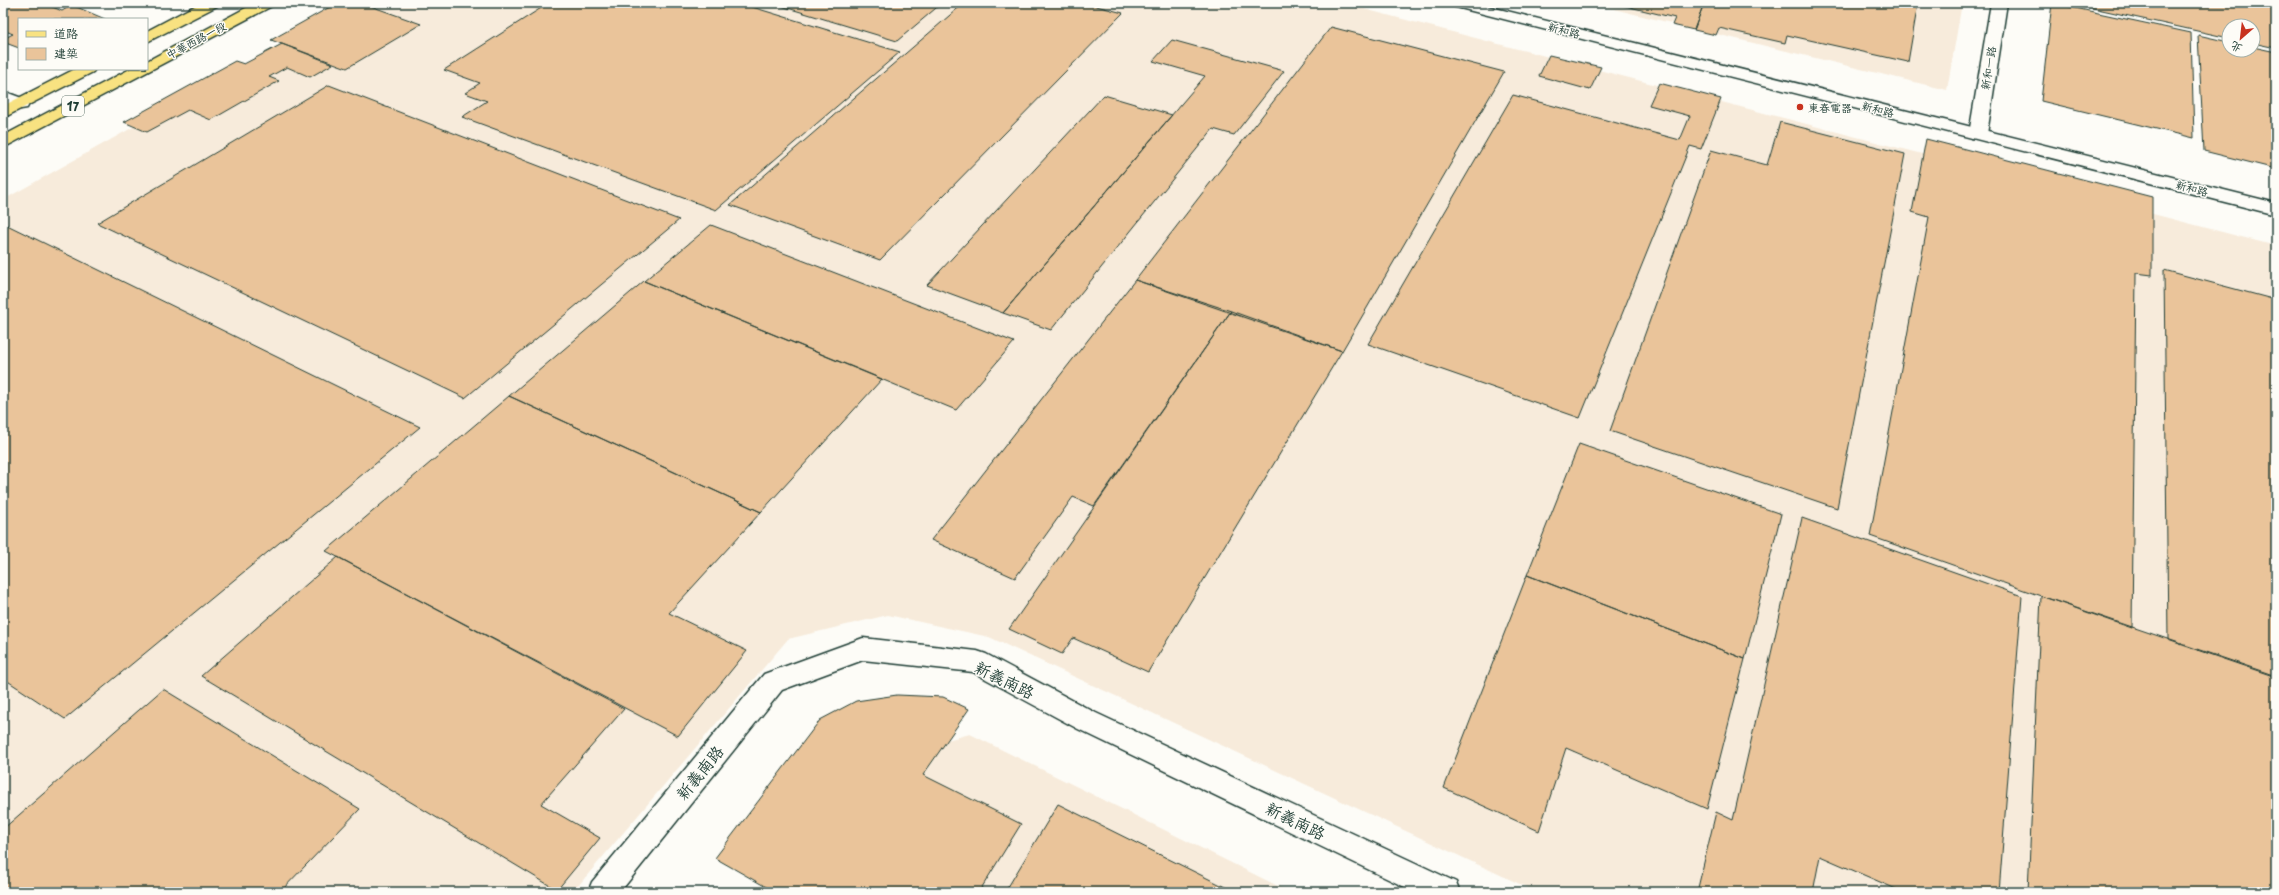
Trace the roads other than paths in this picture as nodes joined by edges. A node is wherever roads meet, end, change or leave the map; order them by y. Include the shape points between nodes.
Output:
1 (212, 3) edge
2 (267, 3) edge
3 (1457, 3) edge
4 (1999, 3) edge
5 (148, 36) edge
6 (148, 66) edge
7 (85, 70) edge
8 (140, 70) edge
9 (3, 96) edge
10 (21, 104) junction
11 (3, 113) edge
12 (1978, 134) junction
13 (3, 143) edge
14 (2276, 209) edge
15 (602, 892) edge
16 (1446, 892) edge

1 - 5 main road, 中華西路一段
2 - 6 main road, 中華西路一段
3 - 12 street, 新和路
4 - 12 street, 新和一路
7 - 10 main road, 17
8 - 13 main road, 17
9 - 10 street
10 - 11 main road, 17
12 - 14 street, 新和路
15 - 16 street, 新義南路 via 773,682 863,649 977,662 1087,720

